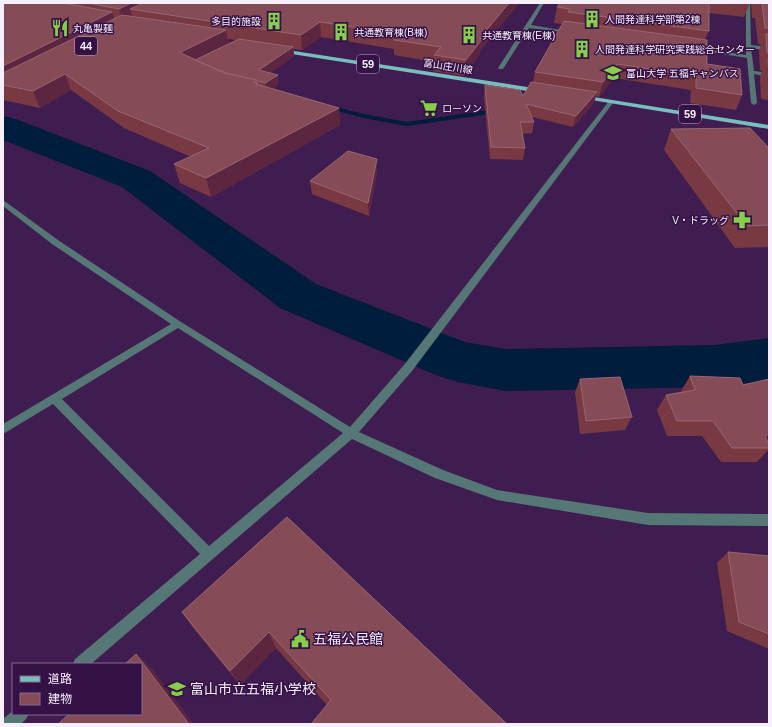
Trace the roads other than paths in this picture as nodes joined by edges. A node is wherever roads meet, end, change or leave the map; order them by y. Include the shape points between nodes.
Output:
1 (542, 3) edge
2 (748, 3) edge
3 (528, 26) junction
4 (575, 32) edge
5 (749, 46) junction
6 (686, 48) edge
7 (769, 49) edge
8 (278, 50) edge
9 (749, 57) junction
10 (501, 68) dead end
11 (751, 72) junction
12 (769, 75) edge
13 (549, 92) edge
14 (573, 96) edge
15 (611, 102) junction
16 (754, 103) dead end
17 (769, 127) edge
18 (3, 202) edge
19 (178, 324) junction
20 (54, 398) junction
21 (3, 429) edge
22 (351, 432) junction
23 (769, 520) edge
24 (209, 554) junction
25 (81, 663) edge
26 (20, 715) edge
27 (10, 724) edge

1 - 3 street
2 - 5 street
3 - 4 street
3 - 10 street
5 - 7 street
5 - 9 street
6 - 9 street
8 - 13 main road, 富山庄川線 / 59
9 - 11 street
11 - 12 street
11 - 16 street
14 - 15 main road, 59
15 - 17 main road, 59
15 - 22 street via 408,368
18 - 19 street via 55,242
19 - 20 street
19 - 22 street
20 - 21 street
20 - 24 street
22 - 23 street via 439,474 497,495 648,519
22 - 24 street
24 - 25 street
26 - 27 street

